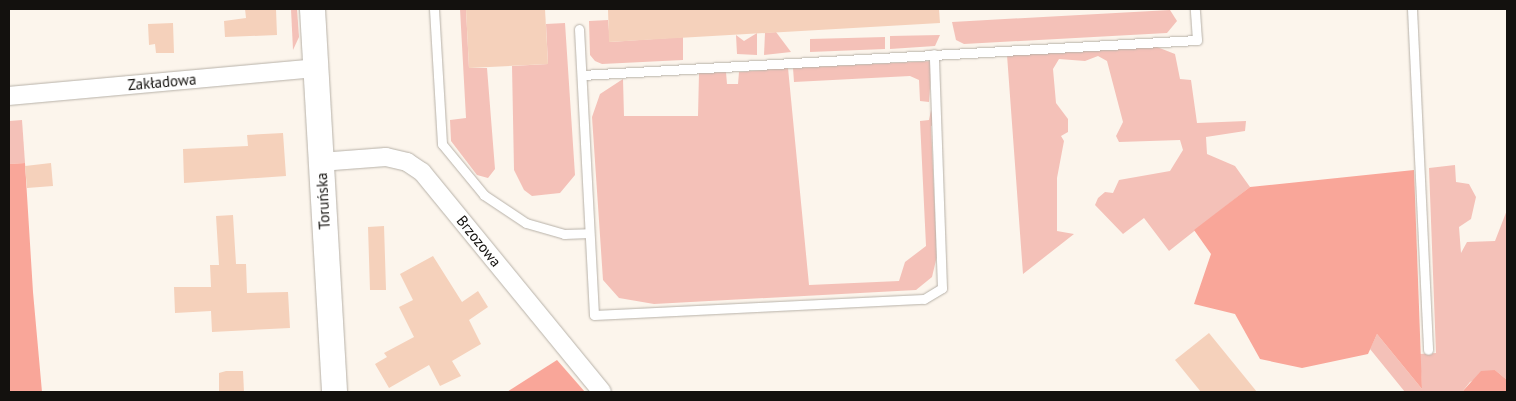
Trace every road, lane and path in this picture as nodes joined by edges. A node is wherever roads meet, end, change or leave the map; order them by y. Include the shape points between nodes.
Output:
1 (312, 9) edge
2 (434, 9) edge
3 (1194, 9) edge
4 (1412, 9) edge
5 (579, 29) dead end
6 (934, 54) junction
7 (316, 68) junction
8 (582, 75) junction
9 (9, 96) edge
10 (320, 162) junction
11 (589, 233) junction
12 (1428, 350) dead end
13 (334, 392) edge
14 (602, 392) edge

1 - 7 street, Toruńska
2 - 11 lane via 442,144 484,195 526,223 564,234
3 - 6 lane via 1197,40
4 - 12 lane
5 - 8 lane
6 - 8 lane
6 - 11 lane via 942,288 924,299 594,315
7 - 9 street, Zakładowa
7 - 10 street, Toruńska
8 - 11 lane
10 - 13 street, Toruńska
10 - 14 street, Brzozowa via 386,157 407,162 422,172

